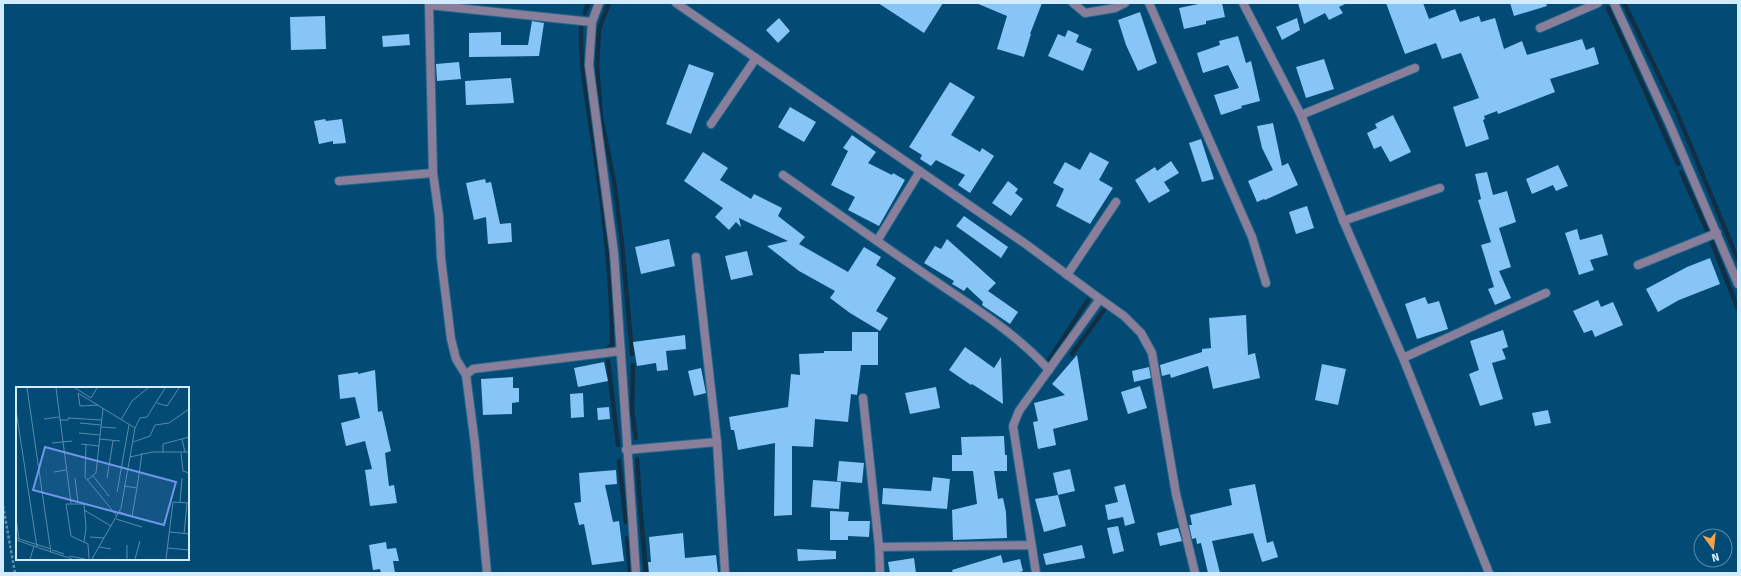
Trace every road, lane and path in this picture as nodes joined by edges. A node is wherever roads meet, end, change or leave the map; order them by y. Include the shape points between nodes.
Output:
1 (599, 3) edge
2 (676, 3) edge
3 (1073, 3) edge
4 (1125, 3) edge
5 (1149, 3) edge
6 (1243, 3) edge
7 (1598, 3) edge
8 (1614, 3) edge
9 (592, 22) junction
10 (1540, 28) dead end
11 (756, 58) junction
12 (1414, 68) dead end
13 (1302, 115) junction
14 (711, 124) dead end
15 (920, 171) junction
16 (433, 173) junction
17 (783, 175) dead end
18 (339, 181) dead end
19 (1440, 188) dead end
20 (1116, 202) dead end
21 (1343, 221) junction
22 (1717, 233) junction
23 (876, 241) junction
24 (696, 257) dead end
25 (1638, 265) dead end
26 (1067, 274) junction
27 (1266, 283) dead end
28 (1738, 284) edge
29 (1546, 293) dead end
30 (1100, 299) junction
31 (621, 350) junction
32 (1403, 358) junction
33 (1049, 370) junction
34 (466, 375) junction
35 (863, 398) dead end
36 (717, 442) junction
37 (626, 450) junction
38 (3, 506) edge
39 (1030, 545) junction
40 (879, 547) junction
41 (14, 573) edge
42 (487, 573) edge
43 (636, 573) edge
44 (725, 573) edge
45 (880, 573) edge
46 (1036, 573) edge
47 (1195, 573) edge
48 (1489, 573) edge

1 - 9 street
2 - 11 street
3 - 4 street via 1085,14 1115,8
5 - 27 street via 1252,237
6 - 13 street
7 - 10 street
8 - 22 street
9 - 16 street via 429,4
9 - 31 street via 589,65 614,253
11 - 14 street
11 - 15 street
12 - 13 street
13 - 21 street
15 - 23 street
15 - 26 street
16 - 18 street
16 - 34 street via 451,339 456,359
17 - 23 street
19 - 21 street
20 - 26 street
21 - 32 street
22 - 25 street
22 - 28 street
23 - 33 street via 1009,332 1032,351
24 - 36 street
26 - 30 street
29 - 32 street
30 - 33 street
30 - 47 street via 1124,316 1141,333 1152,352 1176,494
31 - 34 street via 473,369
31 - 37 street
32 - 48 street
33 - 39 street via 1019,411 1013,426
34 - 42 street
35 - 40 street
36 - 37 street
36 - 44 street
37 - 43 street
38 - 41 path
39 - 40 street
39 - 46 street
40 - 45 street

